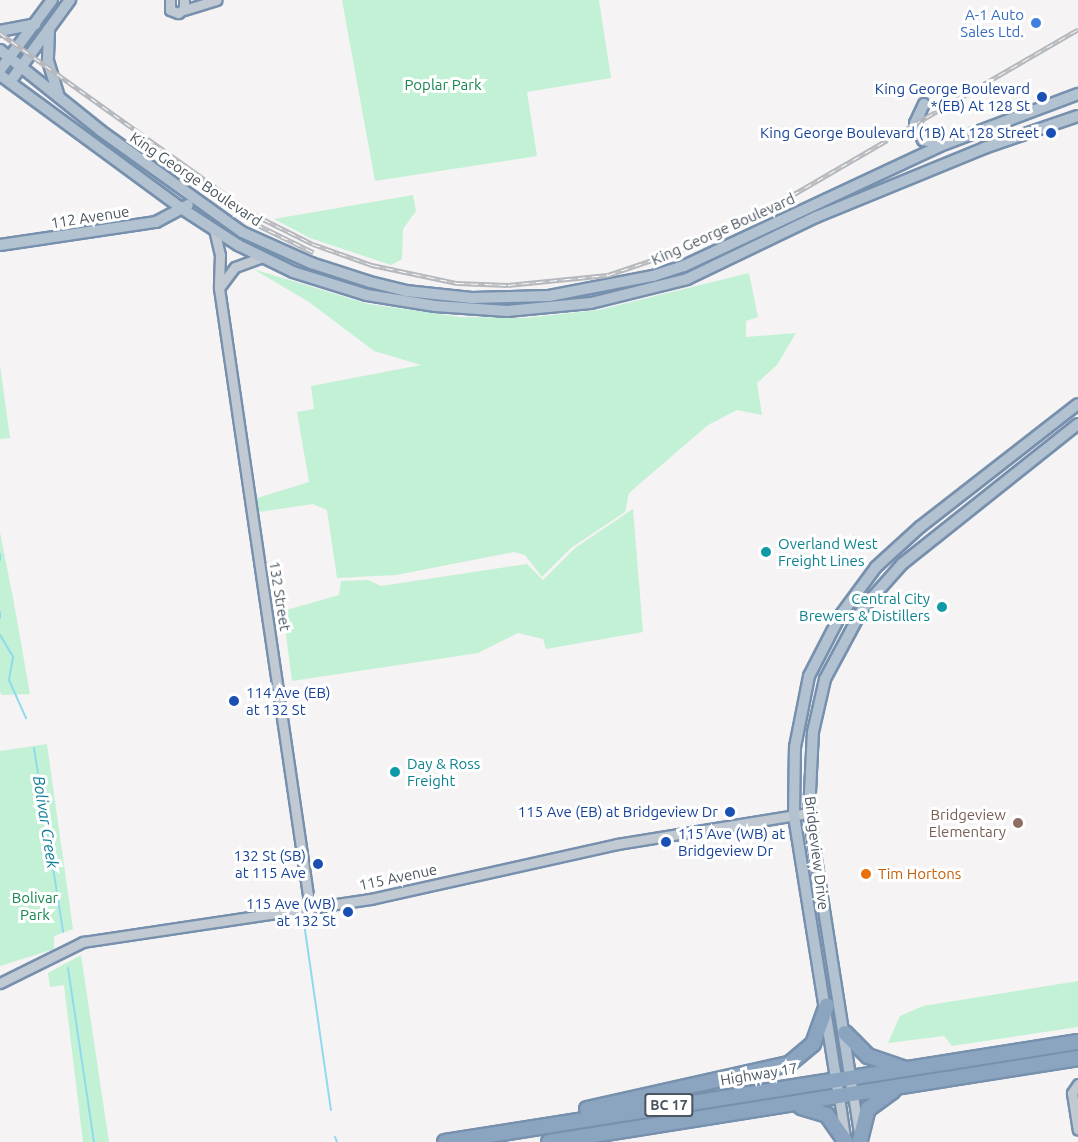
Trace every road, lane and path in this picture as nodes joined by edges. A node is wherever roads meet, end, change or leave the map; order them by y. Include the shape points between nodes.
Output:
1 (52, 0) edge
2 (70, 0) edge
3 (170, 0) edge
4 (218, 0) edge
5 (184, 3) edge
6 (35, 24) junction
7 (49, 29) junction
8 (0, 31) edge
9 (0, 50) edge
10 (10, 57) junction
11 (22, 66) junction
12 (0, 70) edge
13 (0, 75) edge
14 (10, 82) junction
15 (1078, 94) edge
16 (60, 98) junction
17 (924, 104) dead end
18 (1078, 116) edge
19 (945, 144) junction
20 (196, 201) junction
21 (182, 208) junction
22 (214, 229) junction
23 (0, 245) edge
24 (263, 257) junction
25 (219, 288) junction
26 (1078, 404) edge
27 (1078, 424) edge
28 (809, 813) junction
29 (794, 815) junction
30 (310, 909) junction
31 (0, 983) edge
32 (826, 1005) junction
33 (845, 1033) junction
34 (1078, 1042) edge
35 (1078, 1058) edge
36 (904, 1068) junction
37 (849, 1085) junction
38 (1076, 1085) edge
39 (901, 1088) junction
40 (839, 1097) junction
41 (790, 1105) junction
42 (1078, 1130) edge
43 (500, 1131) junction
44 (446, 1142) edge
45 (549, 1142) edge
46 (853, 1142) edge

1 - 6 main road
2 - 7 main road
3 - 5 street via 172,12
4 - 5 street
6 - 8 main road
6 - 10 main road
7 - 11 main road
7 - 16 main road via 48,61
9 - 10 main road, King George Boulevard
10 - 11 main road, King George Boulevard
10 - 12 main road
11 - 14 main road
11 - 16 main road, King George Boulevard
13 - 14 main road, King George Boulevard
14 - 21 main road, King George Boulevard
15 - 19 main road, King George Boulevard
16 - 20 main road, King George Boulevard
17 - 19 main road via 915,123 923,140
18 - 24 main road, King George Boulevard via 984,148 816,217 687,279 591,303 507,311 435,306 332,286
19 - 20 main road, King George Boulevard via 684,266 617,285 549,296 460,297 370,282 242,232
20 - 21 main road, 112 Avenue
21 - 22 main road, King George Boulevard
21 - 23 main road, 112 Avenue via 156,222
22 - 24 main road, King George Boulevard
22 - 25 street, 132 Street via 220,255
24 - 25 street via 235,267
25 - 30 street, 132 Street
26 - 29 main road, Bridgeview Drive via 897,547 840,616 823,643 803,699 795,747
27 - 28 main road, Bridgeview Drive via 931,538 863,608 837,651 817,706 810,758
28 - 29 street, 115 Avenue
28 - 33 main road, Bridgeview Drive
29 - 30 street, 115 Avenue via 617,844 380,898
29 - 32 main road, Bridgeview Drive
30 - 31 street, 115 Avenue via 83,942
32 - 37 main road, Bridgeview Drive
32 - 43 highway via 813,1044 789,1064
33 - 36 highway via 868,1056
33 - 37 main road, Bridgeview Drive
34 - 36 highway, Highway 17 / BC 17
34 - 37 highway via 1035,1056
35 - 39 highway, Highway 17 / BC 17
36 - 37 highway, Highway 17 / BC 17
37 - 39 highway, Highway 17 / BC 17
37 - 40 highway, Highway 17 / BC 17
37 - 43 highway, Highway 17 / BC 17
37 - 46 street
38 - 42 street via 1073,1105
39 - 46 highway via 868,1109
40 - 41 highway, Highway 17 / BC 17
40 - 46 street
41 - 45 highway, Highway 17 / BC 17
41 - 46 highway via 827,1115
43 - 44 highway, Highway 17 / BC 17

